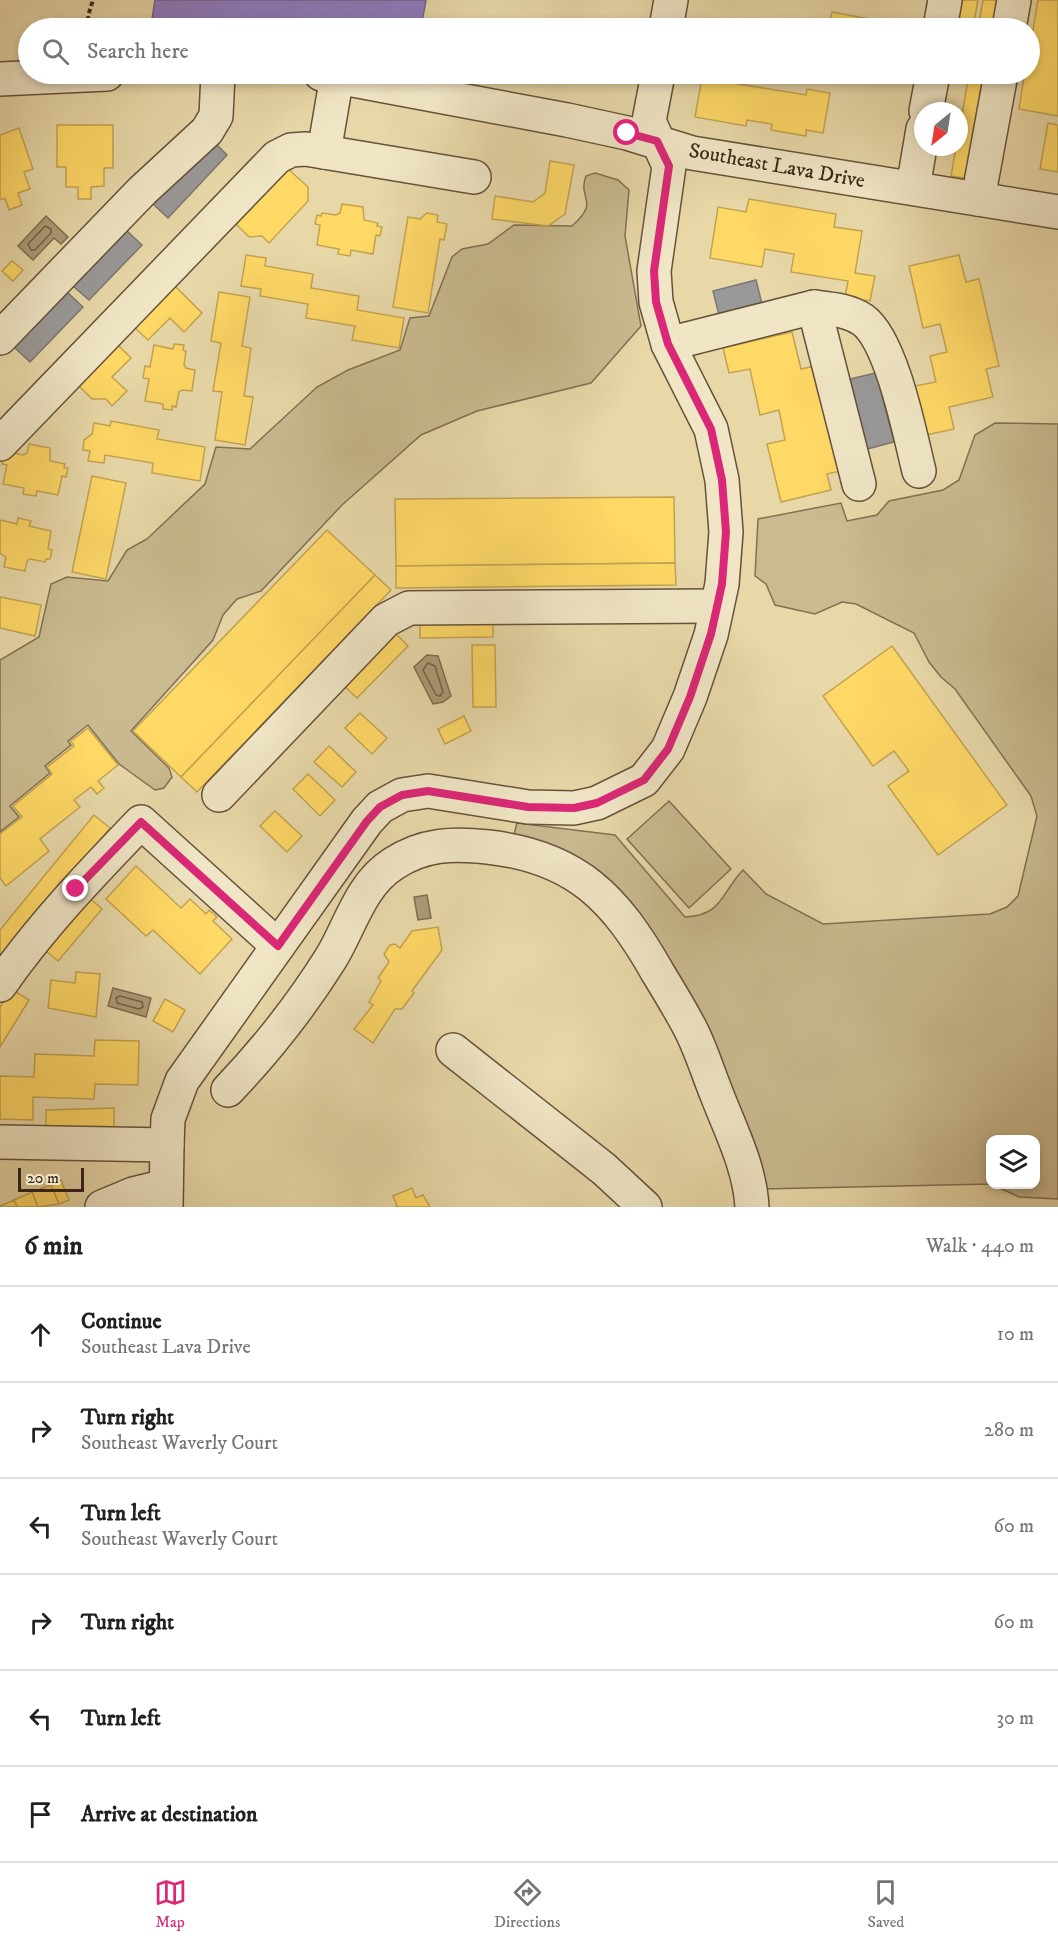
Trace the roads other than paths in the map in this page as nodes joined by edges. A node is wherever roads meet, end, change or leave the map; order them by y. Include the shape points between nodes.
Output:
1 (671, 0) edge
2 (945, 0) edge
3 (1014, 0) edge
4 (668, 18) edge
5 (942, 18) edge
6 (1011, 18) edge
7 (18, 78) edge
8 (0, 79) edge
9 (218, 84) edge
10 (328, 84) edge
11 (378, 84) edge
12 (656, 84) edge
13 (931, 84) edge
14 (999, 84) edge
15 (928, 102) edge
16 (657, 141) junction
17 (324, 152) junction
18 (918, 156) edge
19 (474, 177) dead end
20 (913, 188) junction
21 (978, 199) junction
22 (1058, 212) edge
23 (814, 307) junction
24 (0, 338) edge
25 (668, 344) junction
26 (0, 444) edge
27 (919, 471) dead end
28 (859, 484) dead end
29 (717, 606) junction
30 (219, 795) dead end
31 (278, 946) junction
32 (0, 985) edge
33 (453, 1050) dead end
34 (228, 1090) dead end
35 (0, 1142) edge
36 (167, 1145) junction
37 (166, 1196) edge
38 (102, 1207) edge
39 (645, 1207) edge
40 (752, 1207) edge

1 - 4 street
2 - 5 street
3 - 6 street
7 - 8 street
9 - 24 street via 216,116 207,131 142,190
10 - 17 street
11 - 16 street, Southeast Lava Drive
12 - 16 street via 649,122
13 - 15 street
14 - 21 street
16 - 20 street, Southeast Lava Drive via 692,153
16 - 25 street via 669,166 654,271 656,302
17 - 19 street
17 - 26 street via 291,150 277,157
18 - 20 street
20 - 21 street, Southeast Lava Drive
21 - 22 street, Southeast Lava Drive
23 - 25 street
23 - 27 street via 838,309 864,321 881,345 894,377
23 - 28 street
25 - 29 street via 711,429 722,480 726,532
29 - 30 street via 409,608 386,620
29 - 31 street via 690,697 668,749 644,780 619,794 574,808 528,807 428,791 402,795 380,807 367,821
31 - 32 street via 141,822 76,889
31 - 36 street via 182,1081 168,1119
33 - 39 street via 604,1169
34 - 40 street via 295,1012 333,955 365,893 392,864 422,849 454,843 509,849 547,860 588,883 622,915 639,939 691,1029 742,1158
35 - 36 street
36 - 37 street
37 - 38 street via 133,1194

